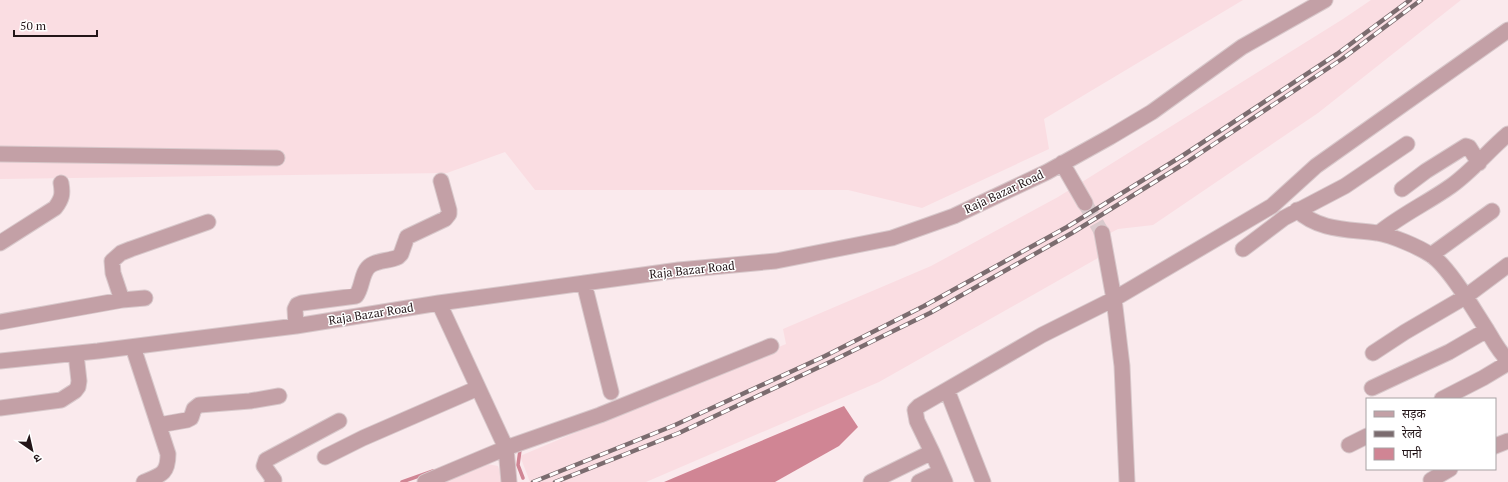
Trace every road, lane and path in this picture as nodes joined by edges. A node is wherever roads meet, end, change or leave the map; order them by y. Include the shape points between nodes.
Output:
1 (1325, 0) edge
2 (1508, 30) edge
3 (1508, 134) edge
4 (1407, 144) dead end
5 (0, 154) edge
6 (277, 158) dead end
7 (1062, 163) junction
8 (1479, 163) junction
9 (441, 182) dead end
10 (61, 183) dead end
11 (1402, 189) dead end
12 (1085, 203) tunnel mouth
13 (1272, 206) junction
14 (1297, 210) junction
15 (1492, 211) dead end
16 (1281, 221) junction
17 (208, 222) dead end
18 (1102, 233) tunnel mouth
19 (1379, 233) junction
20 (0, 243) edge
21 (1242, 249) dead end
22 (1431, 255) junction
23 (1508, 265) edge
24 (584, 283) junction
25 (1465, 296) junction
26 (145, 298) dead end
27 (1114, 299) junction
28 (122, 300) junction
29 (439, 303) junction
30 (0, 322) edge
31 (296, 326) junction
32 (1487, 330) junction
33 (771, 346) dead end
34 (133, 347) junction
35 (1373, 353) dead end
36 (76, 354) junction
37 (0, 361) edge
38 (1508, 361) edge
39 (478, 388) junction
40 (1372, 388) dead end
41 (947, 390) junction
42 (611, 392) dead end
43 (279, 396) dead end
44 (1444, 398) edge
45 (0, 408) edge
46 (339, 421) dead end
47 (159, 425) junction
48 (1366, 436) edge
49 (1508, 441) edge
50 (1349, 445) dead end
51 (1496, 446) edge
52 (506, 448) junction
53 (932, 452) junction
54 (325, 457) dead end
55 (1448, 470) edge
56 (943, 477) edge
57 (1431, 480) dead end
58 (144, 482) edge
59 (272, 482) edge
60 (425, 482) edge
61 (509, 482) edge
62 (871, 482) edge
63 (919, 482) edge
64 (983, 482) edge
65 (1127, 482) edge

1 - 7 street, Raja Bazar Road via 1242,47 1152,112
2 - 13 street via 1316,166
3 - 8 street
4 - 14 street via 1345,186
5 - 6 street
7 - 12 street
7 - 24 street, Raja Bazar Road via 954,216 892,238 776,261 678,270
8 - 11 street via 1466,146 1426,170
8 - 19 street via 1451,186
9 - 31 street via 449,210 445,219 407,237 398,257 366,269 356,296 297,305
10 - 20 street via 61,200 55,208
13 - 16 street
13 - 27 street
14 - 16 street
14 - 19 street via 1304,218 1325,226
15 - 22 street
16 - 21 street
17 - 28 street via 116,256 112,261 113,273
18 - 27 street
19 - 22 street
22 - 25 street
23 - 25 street
24 - 29 street, Raja Bazar Road
24 - 42 street
25 - 32 street
25 - 35 street
26 - 28 street
27 - 41 street via 1042,335
27 - 65 street via 1122,366
28 - 30 street
29 - 31 street, Raja Bazar Road
29 - 39 street
31 - 34 street, Raja Bazar Road
32 - 38 street
32 - 40 street via 1449,352
33 - 52 street via 600,415
34 - 36 street, Raja Bazar Road
34 - 47 street
36 - 37 street, Raja Bazar Road
36 - 45 street via 78,387 61,400
38 - 44 street via 1483,378
39 - 52 street
39 - 54 street
41 - 53 street via 915,410 917,421
41 - 64 street
43 - 47 street via 199,405 187,420
46 - 59 street via 266,460 264,466 273,477
47 - 58 street via 168,454 168,464 165,471
48 - 50 street
49 - 51 street
52 - 60 street
52 - 61 street
53 - 56 street
53 - 62 street
55 - 57 street
56 - 63 street

